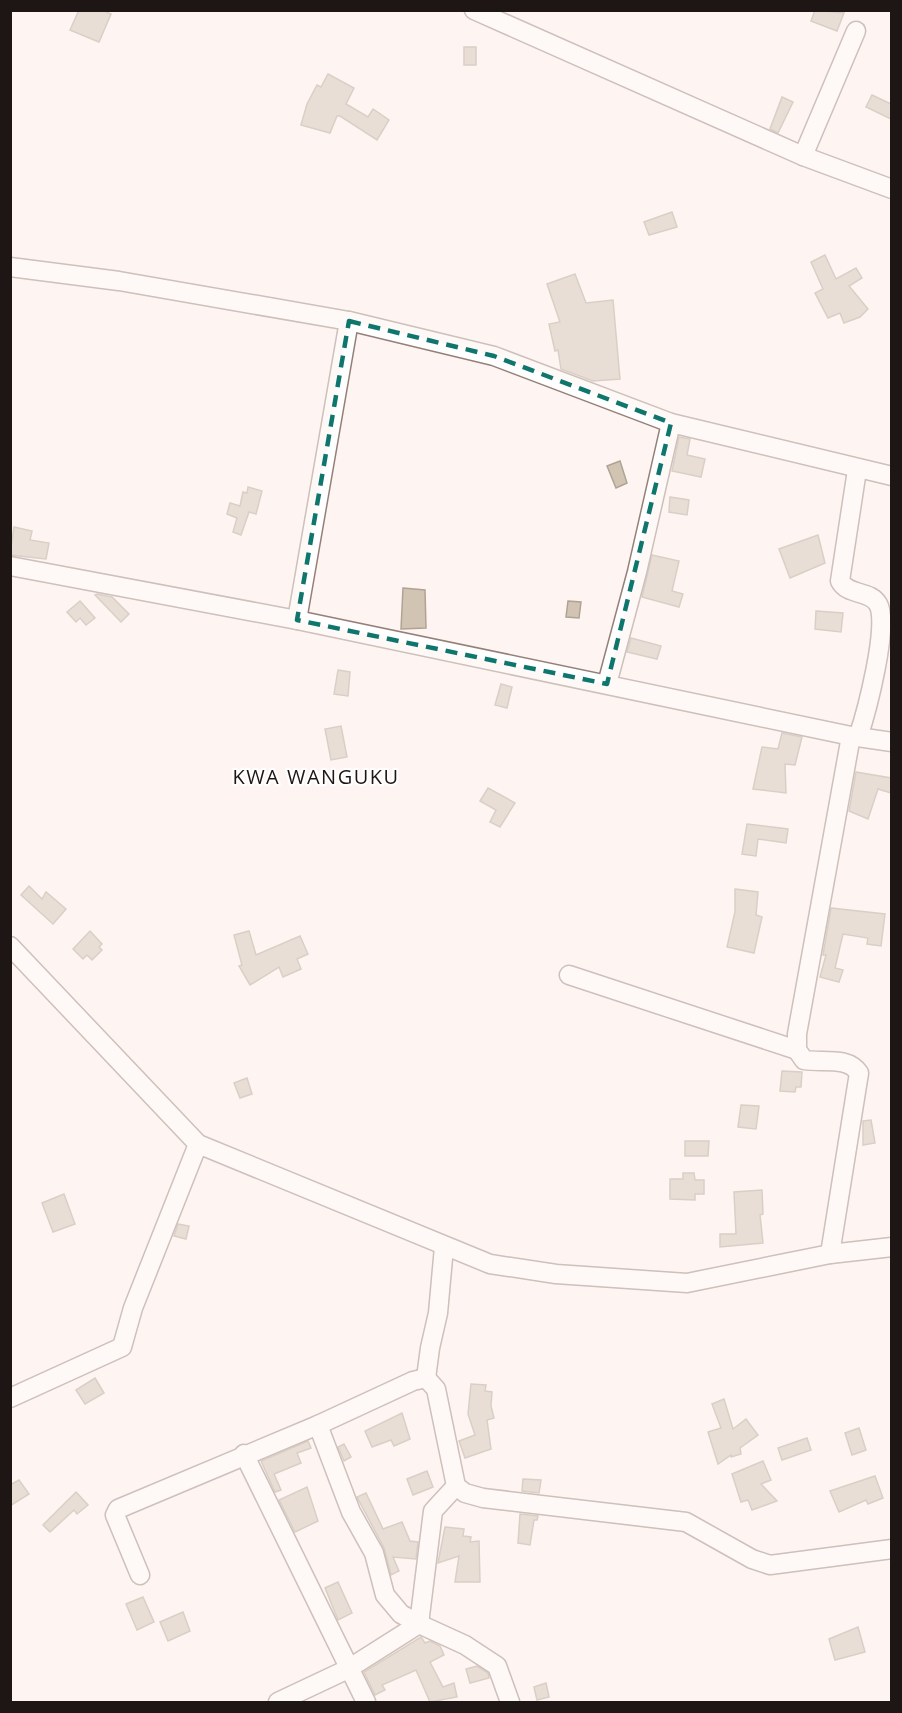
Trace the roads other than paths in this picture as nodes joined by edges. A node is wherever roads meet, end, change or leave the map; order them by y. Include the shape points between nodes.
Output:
1 (474, 10) edge
2 (856, 31) dead end
3 (802, 156) junction
4 (891, 189) edge
5 (10, 267) edge
6 (349, 321) junction
7 (671, 423) junction
8 (857, 470) junction
9 (891, 476) edge
10 (10, 566) edge
11 (297, 620) junction
12 (607, 684) junction
13 (855, 737) junction
14 (891, 742) edge
15 (10, 946) edge
16 (569, 975) dead end
17 (797, 1050) junction
18 (198, 1144) junction
19 (444, 1247) junction
20 (891, 1247) edge
21 (831, 1254) junction
22 (426, 1378) junction
23 (10, 1398) edge
24 (318, 1425) junction
25 (244, 1454) junction
26 (456, 1486) junction
27 (891, 1549) edge
28 (140, 1575) dead end
29 (419, 1624) junction
30 (348, 1669) junction
31 (278, 1702) edge
32 (366, 1702) edge
33 (510, 1702) edge

1 - 3 street
2 - 3 street
3 - 4 street
5 - 6 street via 119,281
6 - 7 street via 494,356
6 - 11 street
7 - 8 street
7 - 12 street
8 - 9 street
8 - 13 street via 840,581 850,592 871,597 878,603 881,618 875,671
10 - 11 street
11 - 12 street
12 - 13 street
13 - 14 street
13 - 17 street
15 - 18 street
16 - 17 street
17 - 21 street via 804,1060 846,1062 859,1073
18 - 19 street
18 - 23 street via 133,1308 122,1347
19 - 21 street via 490,1264 556,1274 687,1283
19 - 22 street via 438,1313
20 - 21 street
22 - 24 street
22 - 26 street via 436,1389
24 - 25 street
24 - 29 street via 351,1512 374,1553 386,1595 401,1614
25 - 28 street via 118,1509 117,1525
25 - 30 street
26 - 27 street via 483,1498 686,1522 770,1565
26 - 29 street via 432,1511
29 - 30 street
29 - 33 street via 465,1645 497,1666
30 - 31 street
30 - 32 street

